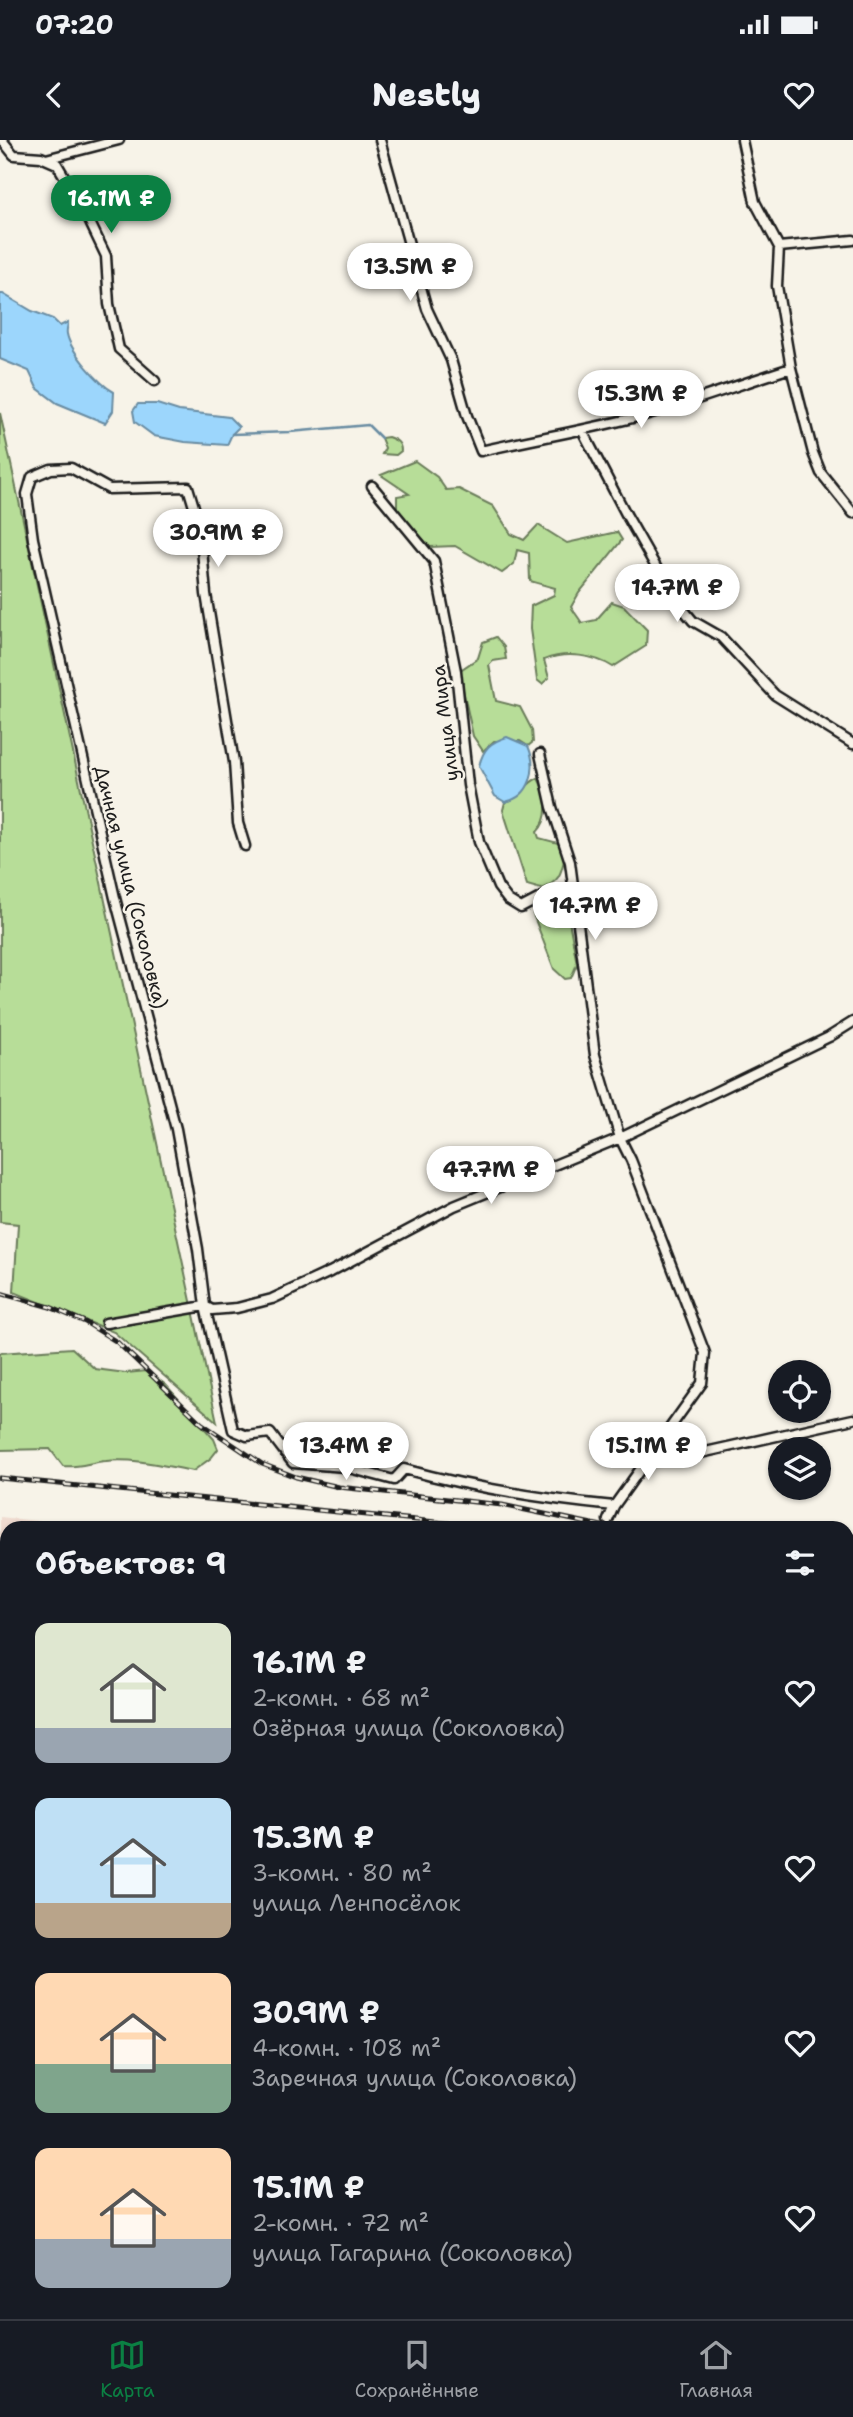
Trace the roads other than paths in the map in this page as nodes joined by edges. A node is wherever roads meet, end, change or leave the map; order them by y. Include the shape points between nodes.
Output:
1 (2, 140) edge
2 (119, 140) edge
3 (380, 140) edge
4 (742, 140) edge
5 (46, 159) junction
6 (853, 240) edge
7 (779, 247) junction
8 (791, 368) junction
9 (155, 381) dead end
10 (582, 430) junction
11 (372, 486) dead end
12 (853, 513) edge
13 (853, 744) edge
14 (540, 754) dead end
15 (245, 846) dead end
16 (574, 890) junction
17 (853, 1021) edge
18 (620, 1138) junction
19 (205, 1306) junction
20 (106, 1323) dead end
21 (853, 1419) edge
22 (660, 1441) junction
23 (614, 1506) junction
24 (608, 1520) dead end

1 - 5 street via 14,155
2 - 5 street
3 - 10 street via 427,309 451,360 481,451
4 - 7 street via 755,202
5 - 9 street via 57,164 106,256 109,304 119,349
6 - 7 street
7 - 8 street via 777,286
8 - 10 street
8 - 12 street via 821,473
10 - 13 street via 673,597 693,621 721,637 775,695
11 - 16 street, улица Мира via 433,561 456,671 472,808 479,842 498,887 521,908 542,897
14 - 16 street
15 - 19 street, Дачная улица (Соколовка) via 238,823 234,762 206,594 200,527 188,487 108,489 71,468 51,469 32,477 27,494 33,539 115,898 176,1129
16 - 18 street via 595,1055
17 - 18 street via 829,1037
18 - 19 street via 454,1206 272,1299 237,1308 212,1310
18 - 22 street via 705,1353 702,1383
19 - 20 street
19 - 23 street, Дачная улица (Соколовка) via 233,1430 247,1436 270,1433 293,1463 345,1467 394,1480 404,1469 460,1484
21 - 22 street via 683,1457 662,1455
22 - 23 street
23 - 24 street

